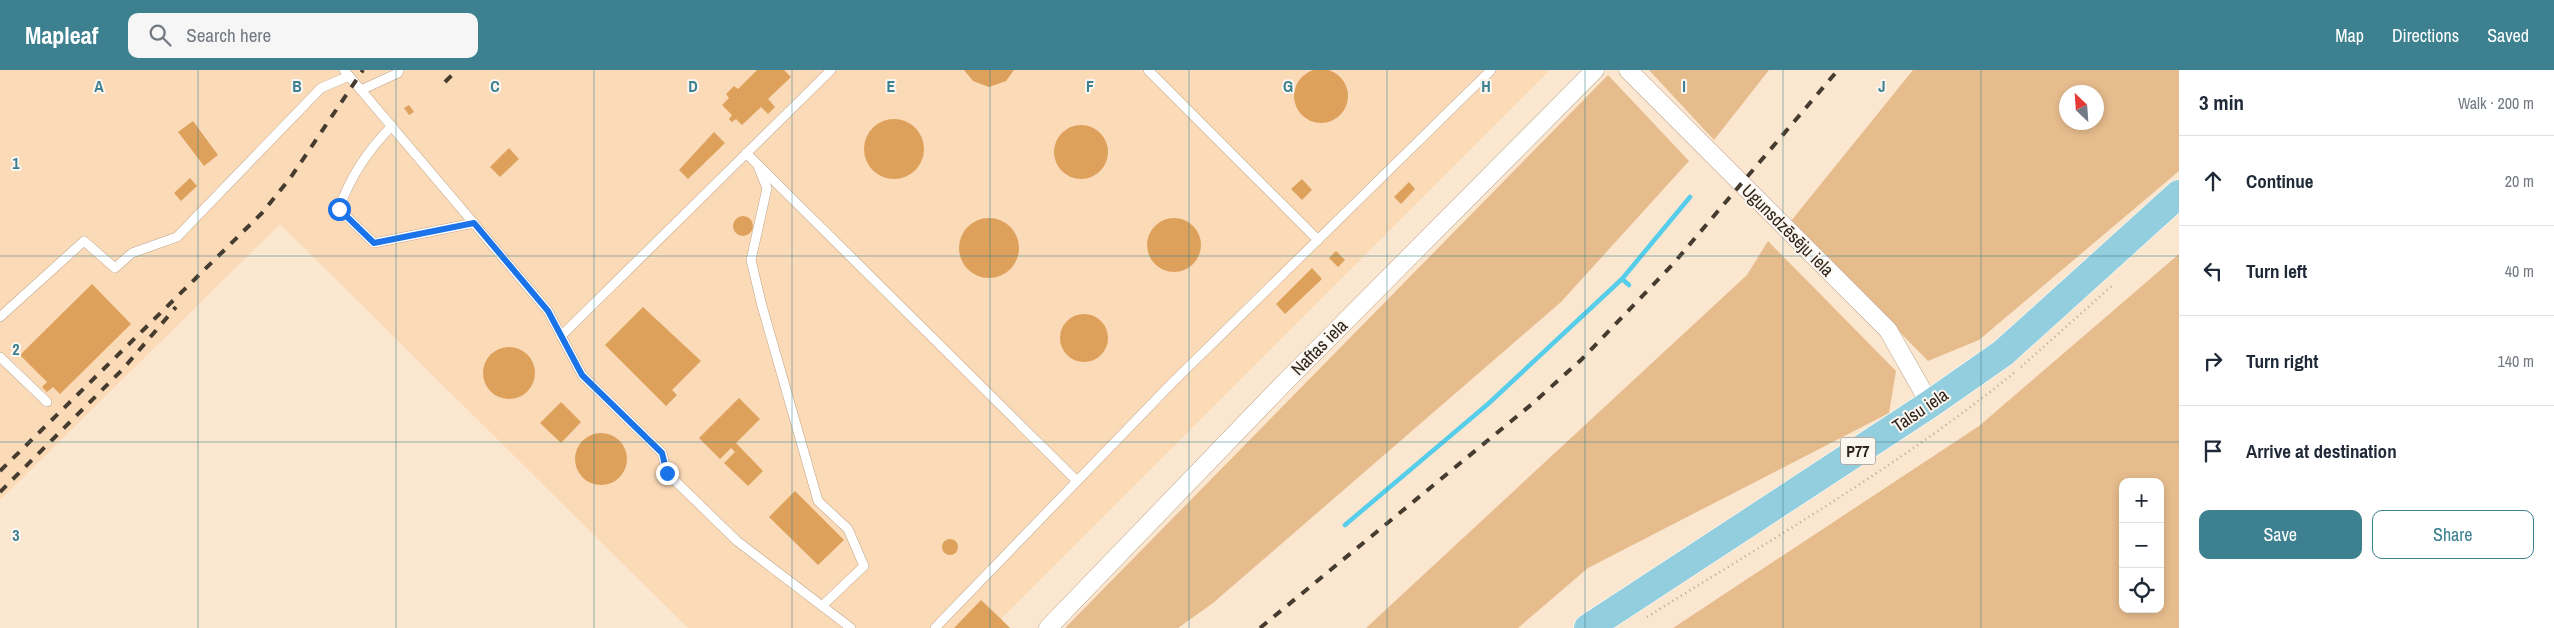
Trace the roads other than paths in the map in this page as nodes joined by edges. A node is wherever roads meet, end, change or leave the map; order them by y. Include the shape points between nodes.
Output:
1 (399, 70) edge
2 (831, 70) edge
3 (1148, 70) edge
4 (1491, 70) edge
5 (1595, 70) edge
6 (1628, 70) edge
7 (347, 73) edge
8 (361, 90) junction
9 (392, 126) junction
10 (746, 154) junction
11 (758, 166) junction
12 (2179, 194) edge
13 (474, 223) junction
14 (1318, 240) junction
15 (0, 317) edge
16 (561, 336) junction
17 (0, 357) edge
18 (47, 402) dead end
19 (1930, 404) junction
20 (1077, 481) junction
21 (822, 606) junction
22 (851, 628) edge
23 (935, 628) edge
24 (1048, 628) edge
25 (1588, 628) edge

1 - 8 lane
2 - 10 lane
3 - 14 lane
4 - 14 lane
5 - 24 street, Naftas iela via 1279,388
6 - 19 street, Ugunsdzēsēju iela via 1888,330
7 - 8 lane
7 - 15 lane via 321,88 177,237 132,253 115,268 84,241
8 - 9 lane
9 - 13 lane
9 - 13 lane via 374,145 346,187 339,209 374,243
10 - 11 lane
10 - 16 lane
11 - 20 lane
11 - 21 lane via 767,188 751,260 762,306 818,501 848,529 864,566
12 - 19 main road, Talsu iela / P77 via 2003,353
13 - 16 lane via 548,311
14 - 20 lane
16 - 21 lane via 582,375 662,453 667,473 738,541
17 - 18 lane
19 - 25 main road, Talsu iela / P77
20 - 23 lane
21 - 22 lane

